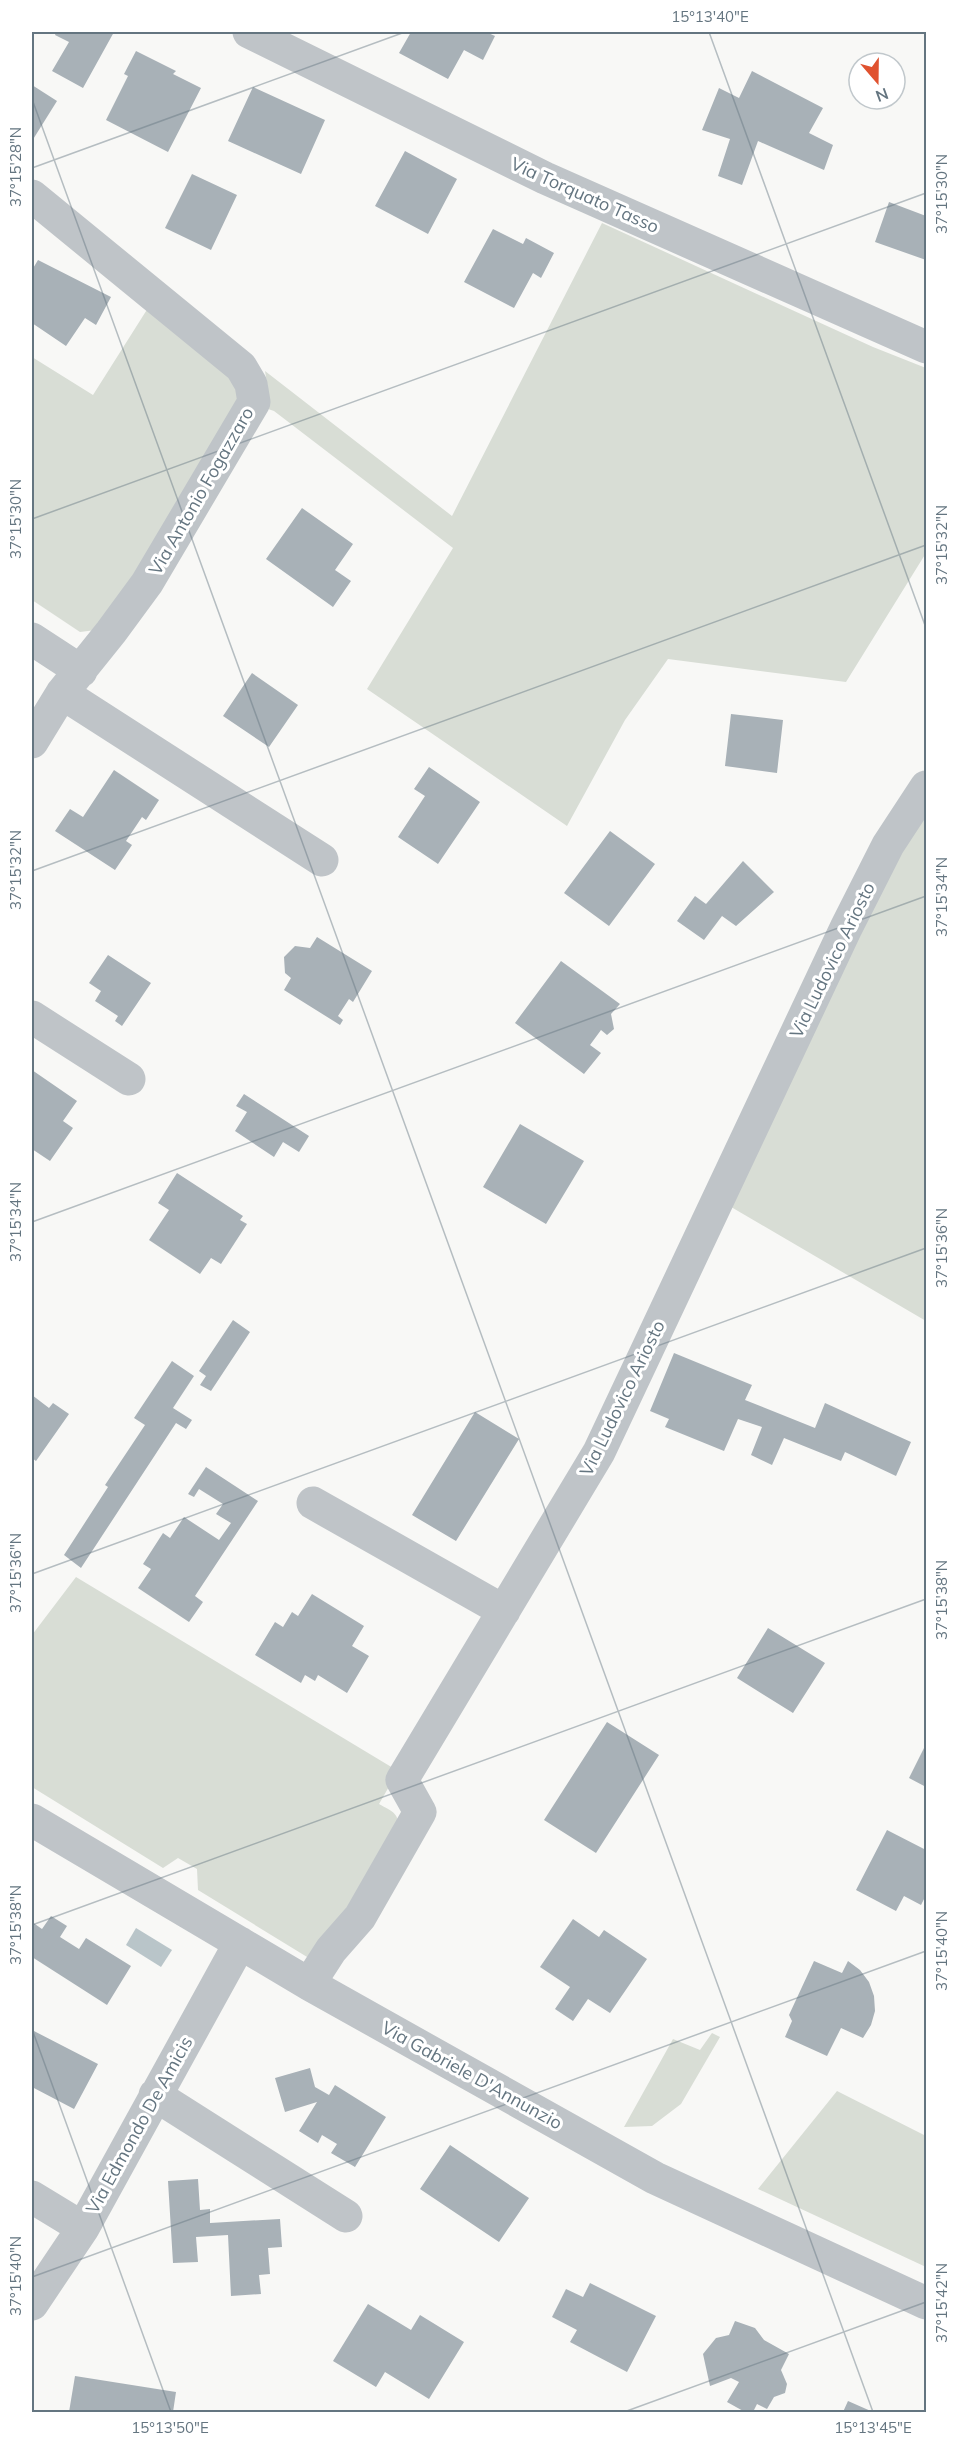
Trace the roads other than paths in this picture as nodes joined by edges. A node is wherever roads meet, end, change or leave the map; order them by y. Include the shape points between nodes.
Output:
1 (249, 32) edge
2 (32, 196) edge
3 (927, 346) edge
4 (32, 639) edge
5 (71, 682) junction
6 (32, 742) edge
7 (927, 787) edge
8 (322, 860) dead end
9 (32, 1017) edge
10 (129, 1079) dead end
11 (313, 1503) dead end
12 (504, 1611) junction
13 (32, 1820) edge
14 (240, 1942) junction
15 (309, 1984) junction
16 (155, 2095) junction
17 (32, 2197) edge
18 (346, 2216) dead end
19 (83, 2228) junction
20 (927, 2303) edge
21 (32, 2304) edge

1 - 3 street, Via Torquato Tasso via 545,178
2 - 5 street, Via Antonio Fogazzaro via 241,367 251,384 254,402 147,583
4 - 5 street
5 - 6 street, Via Antonio Fogazzaro
5 - 8 street
7 - 12 street, Via Ludovico Ariosto via 888,845 846,928 598,1452
9 - 10 street
11 - 12 street
12 - 15 street, Via Ludovico Ariosto via 402,1780 420,1812 360,1917 331,1950
13 - 14 street, Via Gabriele D'Annunzio
14 - 15 street, Via Gabriele D'Annunzio
14 - 16 street, Via Edmondo De Amicis
15 - 20 street, Via Gabriele D'Annunzio via 655,2178
16 - 18 street
16 - 19 street, Via Edmondo De Amicis
17 - 19 street
19 - 21 street, Via Edmondo De Amicis

